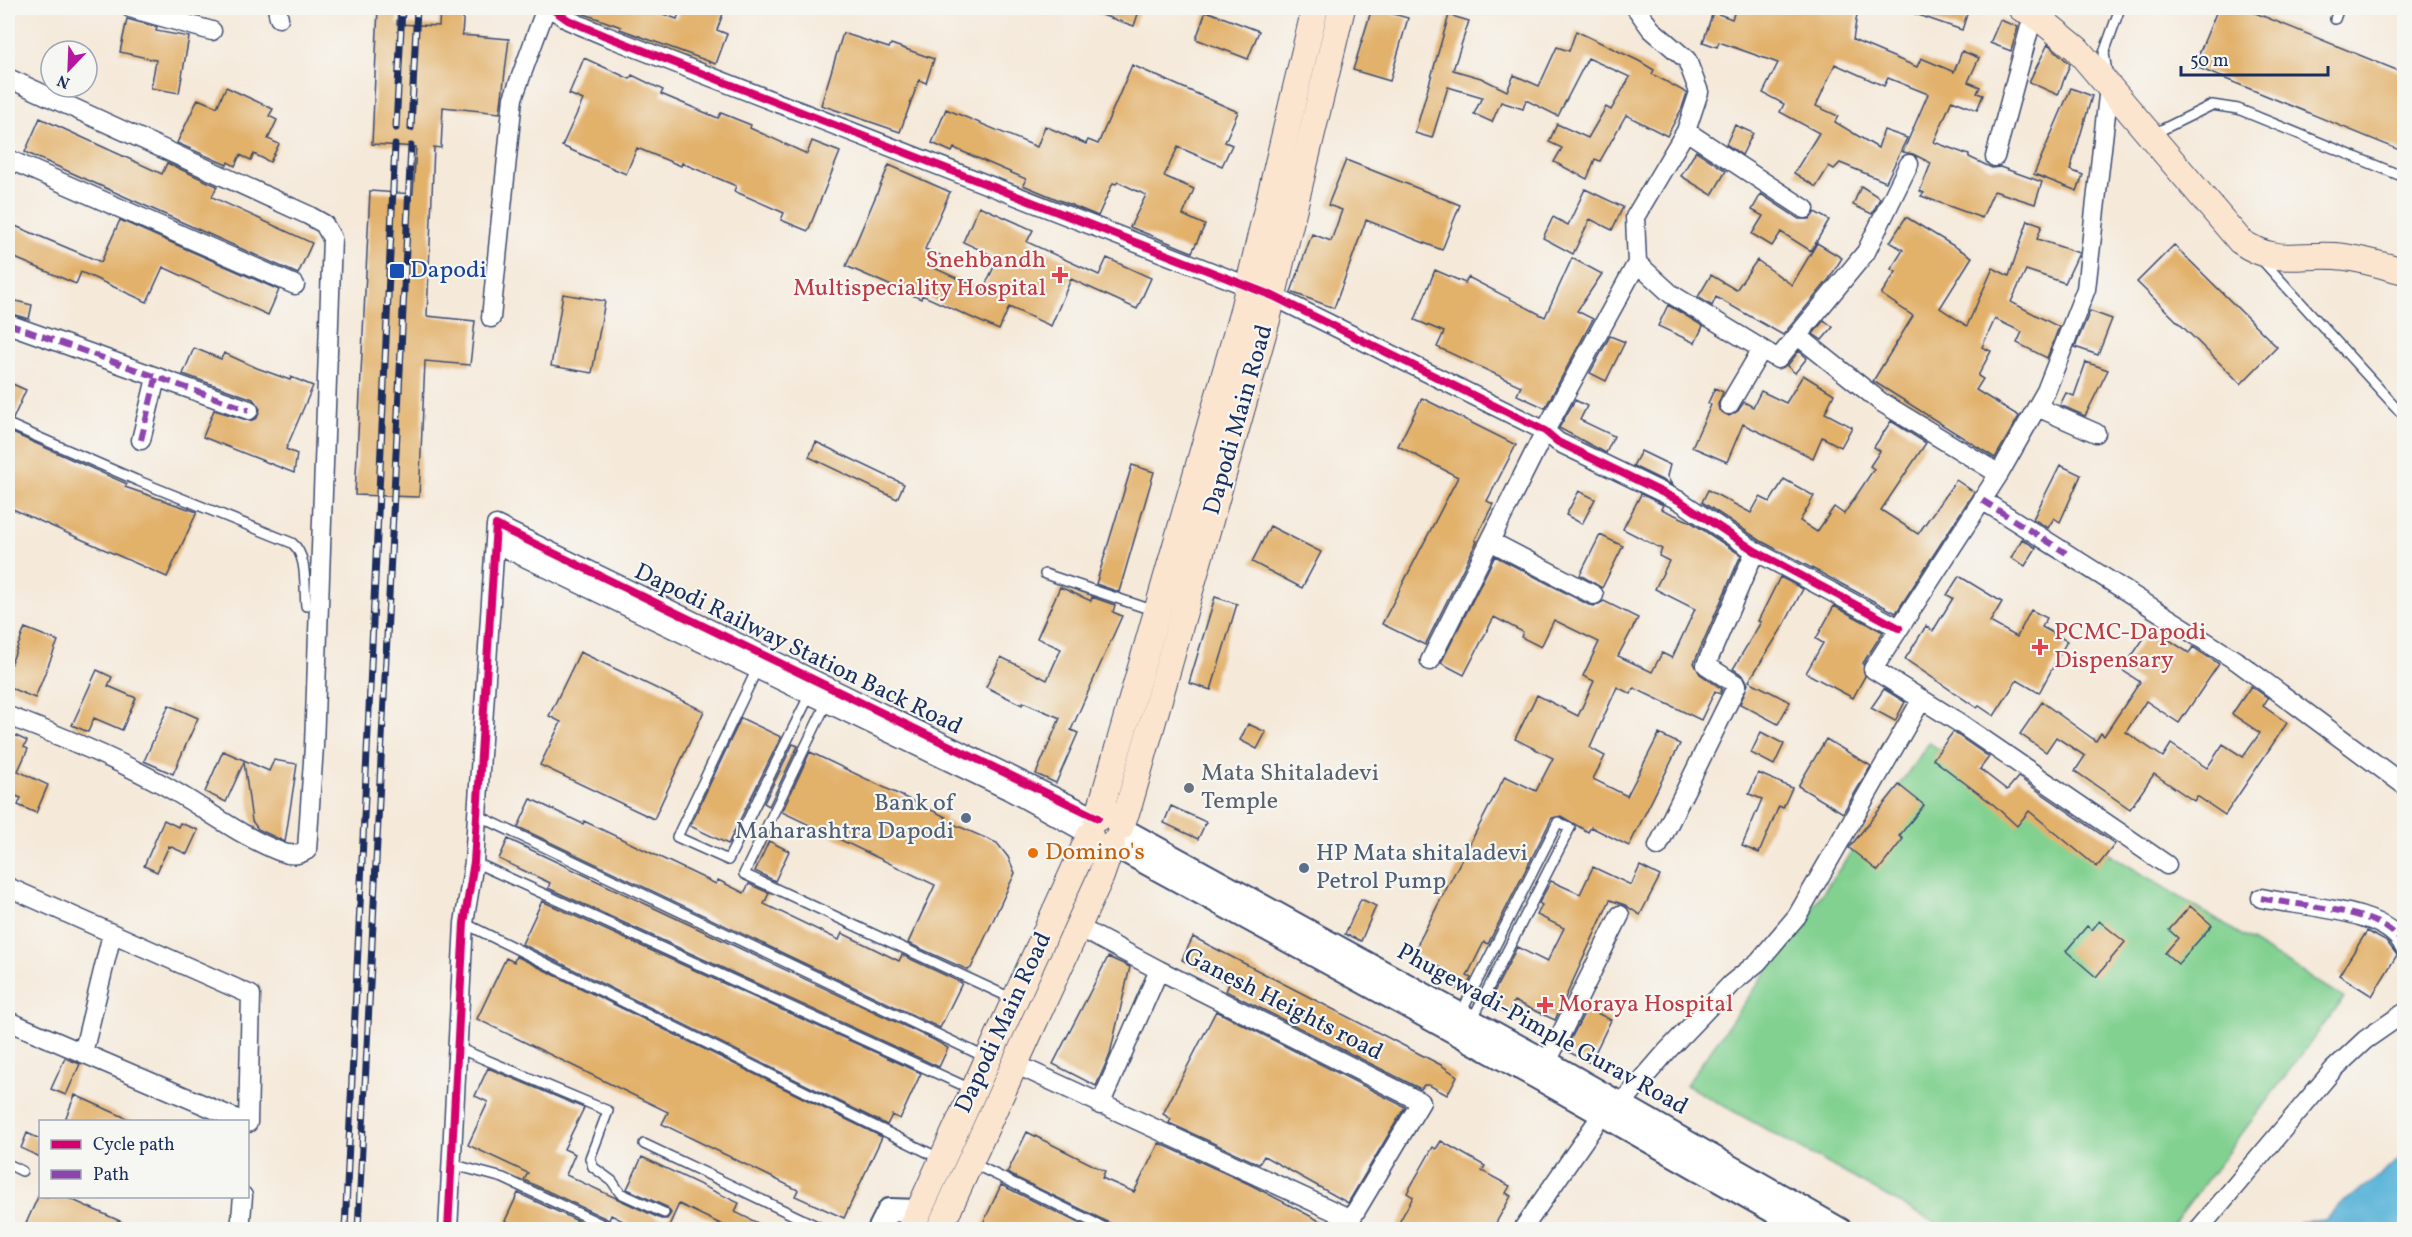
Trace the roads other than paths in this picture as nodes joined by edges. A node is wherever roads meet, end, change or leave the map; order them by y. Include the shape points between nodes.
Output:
1 (130, 8) edge
2 (546, 8) edge
3 (551, 8) edge
4 (1315, 8) edge
5 (1342, 8) edge
6 (1636, 8) edge
7 (2120, 8) edge
8 (2339, 8) edge
9 (2030, 9) edge
10 (2335, 19) dead end
11 (212, 32) dead end
12 (8, 78) edge
13 (2109, 87) junction
14 (1686, 131) junction
15 (2150, 136) junction
16 (1995, 157) dead end
17 (8, 159) edge
18 (1909, 164) dead end
19 (2404, 177) edge
20 (1804, 209) dead end
21 (2254, 251) junction
22 (1637, 263) junction
23 (2404, 271) edge
24 (295, 285) dead end
25 (1248, 286) junction
26 (1273, 296) junction
27 (492, 318) dead end
28 (8, 324) edge
29 (1798, 336) junction
30 (1762, 349) junction
31 (156, 378) junction
32 (1729, 405) dead end
33 (2037, 407) junction
34 (249, 410) dead end
35 (2404, 416) edge
36 (8, 424) edge
37 (1545, 431) junction
38 (2096, 433) dead end
39 (141, 440) dead end
40 (1999, 474) junction
41 (1982, 500) junction
42 (1490, 541) junction
43 (495, 543) junction
44 (1755, 551) junction
45 (1045, 574) dead end
46 (1594, 595) dead end
47 (306, 606) dead end
48 (1157, 612) junction
49 (1899, 628) junction
50 (1430, 661) dead end
51 (758, 669) junction
52 (818, 698) junction
53 (1922, 699) junction
54 (8, 716) edge
55 (2404, 785) edge
56 (477, 815) junction
57 (1105, 831) junction
58 (1658, 846) dead end
59 (474, 862) junction
60 (2167, 865) dead end
61 (8, 887) edge
62 (2261, 898) dead end
63 (1620, 915) dead end
64 (464, 924) junction
65 (1078, 927) junction
66 (112, 934) junction
67 (1303, 938) junction
68 (2404, 947) edge
69 (1159, 969) junction
70 (1015, 1000) junction
71 (2404, 1014) edge
72 (1465, 1019) junction
73 (8, 1021) edge
74 (458, 1048) junction
75 (83, 1053) junction
76 (988, 1058) junction
77 (1547, 1062) junction
78 (1015, 1064) junction
79 (974, 1090) junction
80 (1100, 1105) junction
81 (1607, 1107) junction
82 (240, 1120) edge
83 (247, 1120) edge
84 (644, 1144) dead end
85 (942, 1159) junction
86 (970, 1162) junction
87 (8, 1164) edge
88 (452, 1164) junction
89 (22, 1171) dead end
90 (243, 1198) edge
91 (664, 1213) dead end
92 (914, 1221) edge
93 (943, 1227) edge
94 (240, 1230) edge
95 (448, 1230) edge
96 (614, 1230) edge
97 (825, 1230) edge
98 (879, 1230) edge
99 (1109, 1230) edge
100 (1522, 1230) edge
101 (1806, 1230) edge
102 (1841, 1230) edge
103 (2198, 1230) edge

1 - 11 street
2 - 27 street via 513,98
3 - 25 street via 568,21
4 - 25 main road, Dapodi Main Road
5 - 26 main road, Dapodi Main Road
6 - 14 street via 1651,29 1687,60 1699,92
7 - 13 lane via 2104,53
8 - 10 lane
9 - 13 main road via 2077,49
9 - 16 street
12 - 54 street via 308,215 324,224 332,238 310,845 301,854 280,852 160,783 77,742
13 - 15 main road
13 - 33 street via 2086,289
14 - 20 street
14 - 22 street via 1635,217
15 - 19 lane via 2212,105 2238,110
15 - 21 main road via 2240,241
17 - 24 street
18 - 29 street via 1866,252
21 - 23 main road via 2273,258 2343,257
21 - 35 lane
22 - 30 street via 1671,294
22 - 37 street
25 - 26 street
25 - 48 main road, Dapodi Main Road
26 - 37 street
26 - 57 main road, Dapodi Main Road via 1132,794
28 - 31 street
29 - 30 street via 1778,359
29 - 40 street via 1881,402
30 - 32 street
31 - 34 street
31 - 39 street
33 - 38 street
33 - 40 street
36 - 47 lane via 292,543 303,566
37 - 42 street
37 - 44 street via 1558,442 1680,501
40 - 41 street
41 - 49 street
41 - 55 street via 2238,662
42 - 46 street
42 - 50 street
43 - 51 street, Dapodi Railway Station Back Road
43 - 56 street
43 - 57 street, Dapodi Railway Station Back Road via 496,525
44 - 49 street
44 - 58 street via 1706,665 1737,685
45 - 48 lane
48 - 57 main road, Dapodi Main Road
49 - 53 street via 1873,669
51 - 52 street, Dapodi Railway Station Back Road
51 - 52 lane via 677,837 728,860
52 - 57 street, Dapodi Railway Station Back Road via 1008,790
52 - 70 lane via 744,874
53 - 60 street
53 - 81 street via 1797,916 1758,963 1731,984 1629,1095
56 - 59 street
56 - 76 lane
57 - 65 main road, Dapodi Main Road via 1101,876
57 - 67 street, Phugewadi-Pimple Gurav Road
57 - 70 main road, Dapodi Main Road
59 - 64 street
59 - 79 lane
61 - 66 street
62 - 68 street via 2369,919 2386,925
63 - 77 street
64 - 74 street
64 - 85 lane
65 - 69 street
65 - 78 main road, Dapodi Main Road
66 - 75 street
66 - 83 street via 251,995
67 - 72 street, Phugewadi-Pimple Gurav Road
67 - 81 street, Phugewadi-Pimple Gurav Road
69 - 80 street, Ganesh Heights road
69 - 80 street, Ganesh Heights road via 1421,1102 1351,1219
70 - 76 main road, Dapodi Main Road
71 - 103 street via 2365,1040 2332,1070
72 - 72 lane via 1558,822 1570,828
72 - 77 street, Phugewadi-Pimple Gurav Road
73 - 75 street
74 - 88 street
74 - 91 lane via 608,1111 590,1158 593,1167 612,1181 620,1193
75 - 82 street
76 - 79 main road, Dapodi Main Road
77 - 81 street, Phugewadi-Pimple Gurav Road
78 - 80 street
78 - 86 main road, Dapodi Main Road
79 - 85 main road, Dapodi Main Road
81 - 100 street
81 - 101 street, Phugewadi-Pimple Gurav Road
81 - 102 street, Phugewadi-Pimple Gurav Road
84 - 97 lane
85 - 92 main road, Dapodi Main Road
86 - 93 main road, Dapodi Main Road
86 - 99 lane
87 - 89 lane
88 - 95 street
88 - 96 lane via 503,1178
90 - 94 street
92 - 98 street via 889,1209

